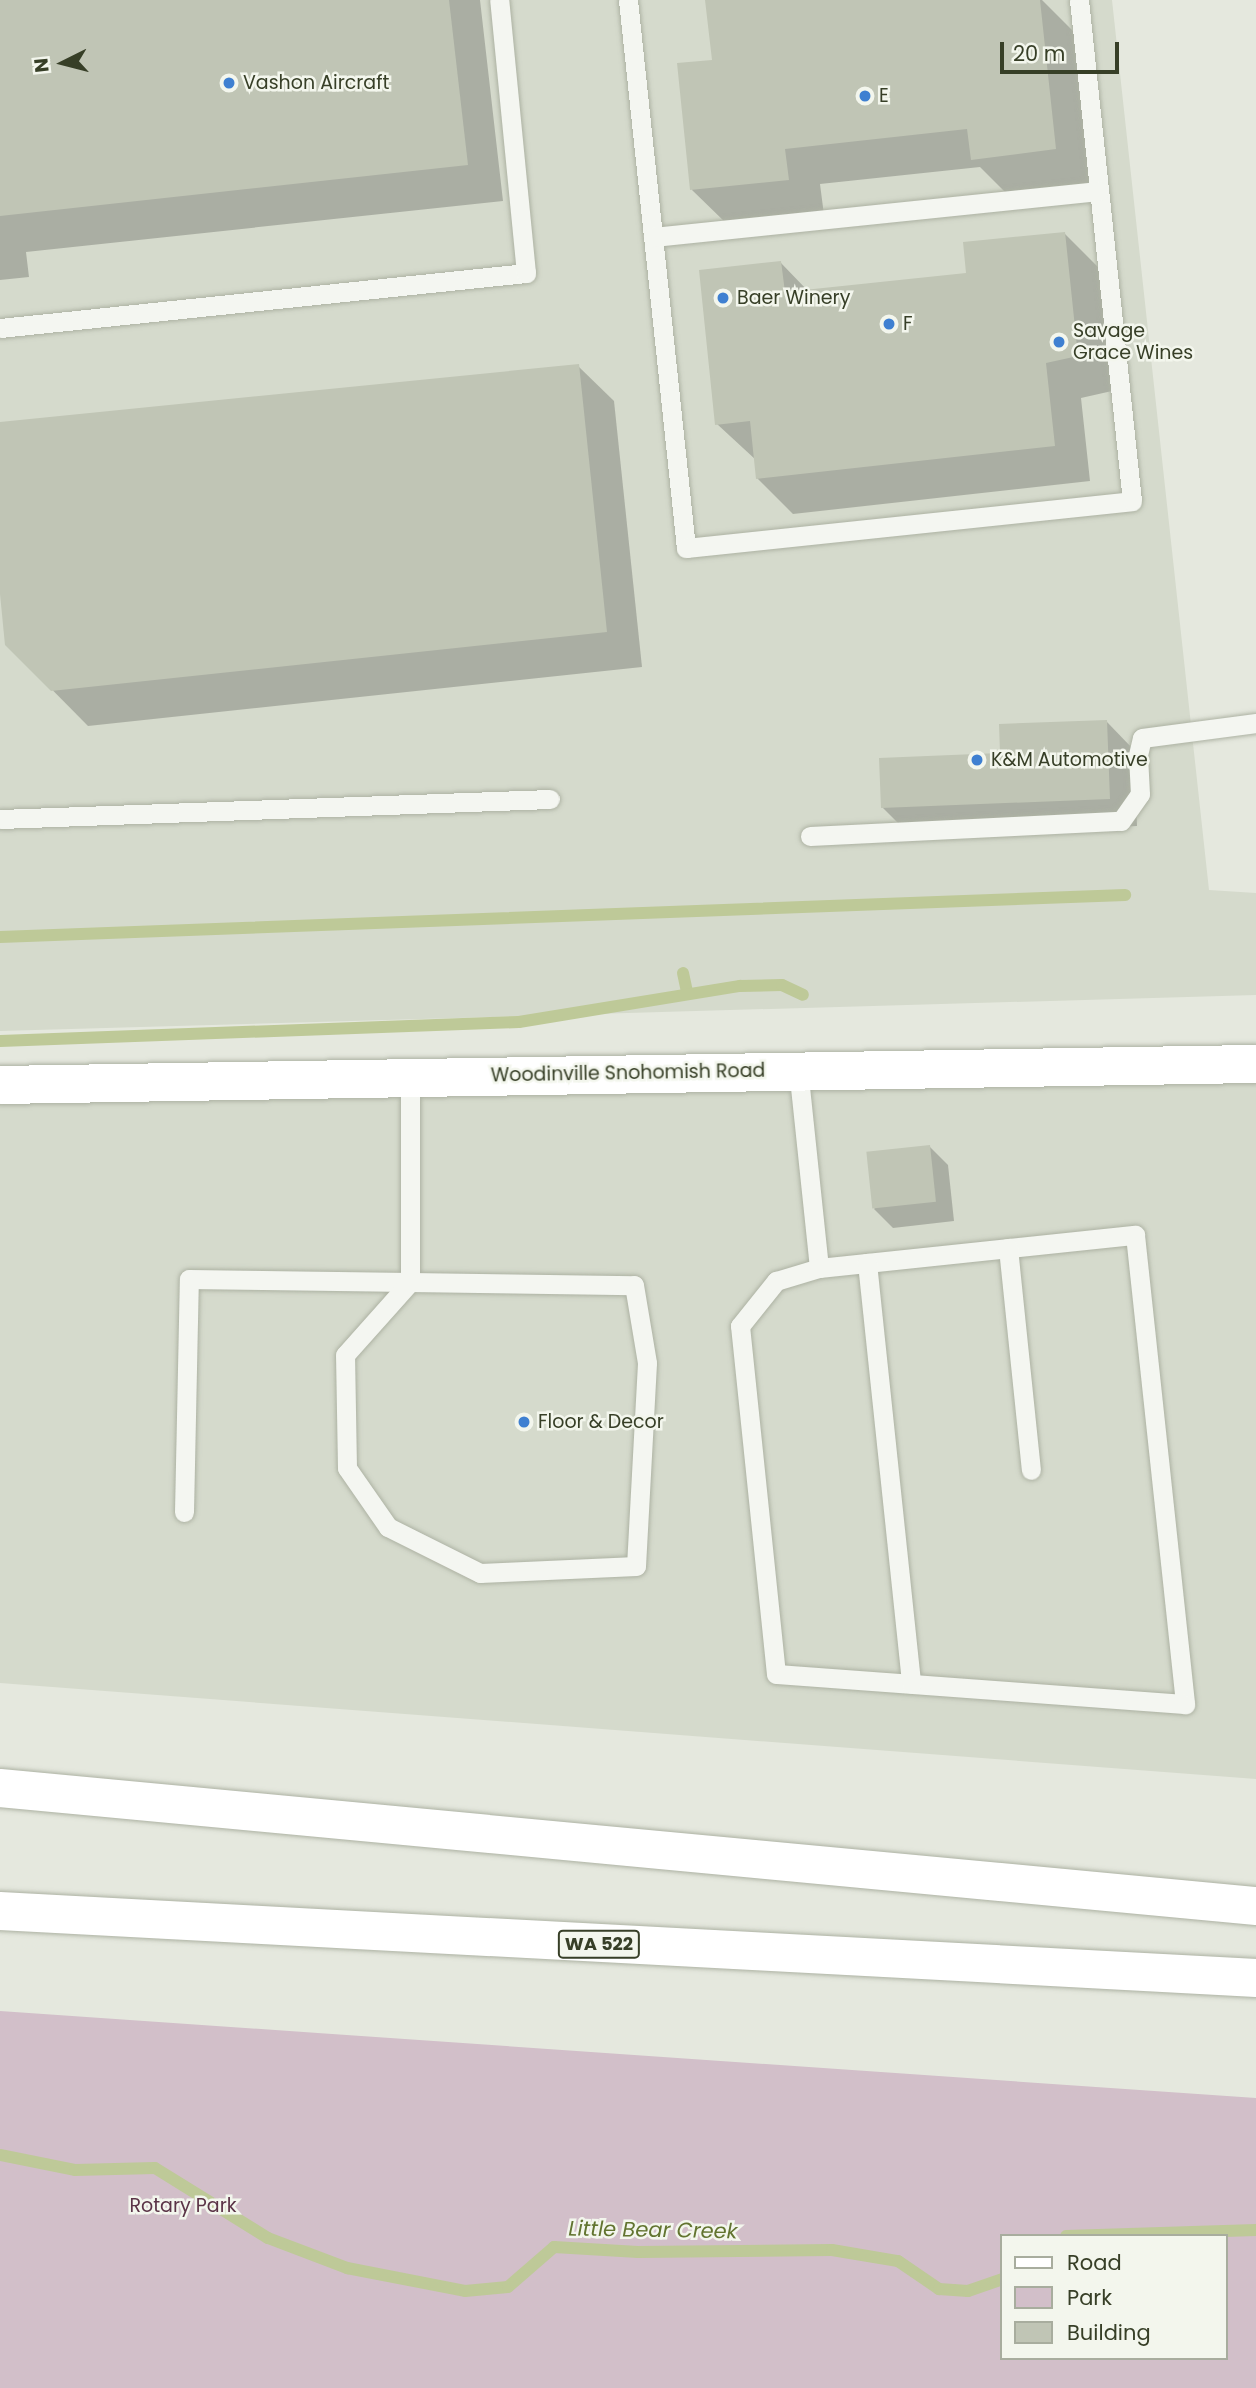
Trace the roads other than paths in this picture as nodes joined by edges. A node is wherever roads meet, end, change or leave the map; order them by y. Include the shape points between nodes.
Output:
1 (499, 0) edge
2 (628, 0) edge
3 (1079, 0) edge
4 (1100, 191) junction
5 (653, 237) junction
6 (0, 328) edge
7 (1256, 723) edge
8 (550, 799) dead end
9 (0, 819) edge
10 (810, 836) dead end
11 (1256, 1064) edge
12 (798, 1068) junction
13 (410, 1078) junction
14 (0, 1085) edge
15 (1008, 1248) junction
16 (867, 1263) junction
17 (819, 1268) junction
18 (410, 1282) junction
19 (1031, 1470) dead end
20 (184, 1512) dead end
21 (911, 1684) junction
22 (0, 1788) edge
23 (1256, 1906) edge
24 (0, 1911) edge
25 (1256, 1978) edge

1 - 6 lane via 526,273
2 - 5 lane
3 - 4 lane
4 - 5 lane
4 - 5 lane via 1132,501 686,548
7 - 10 lane via 1142,738 1140,794 1121,821
8 - 9 lane
11 - 12 main road, Woodinville Snohomish Road
12 - 13 main road, Woodinville Snohomish Road
12 - 17 lane
13 - 14 main road, Woodinville Snohomish Road
13 - 18 lane
15 - 16 lane
15 - 19 lane
15 - 21 lane via 1135,1235 1185,1704
16 - 17 lane
16 - 21 lane
17 - 21 lane via 776,1281 740,1326 776,1674
18 - 18 lane via 634,1285 647,1363 636,1566 480,1573 388,1528 347,1468 345,1355
18 - 20 lane via 189,1279
22 - 23 main road
24 - 25 main road, WA 522

